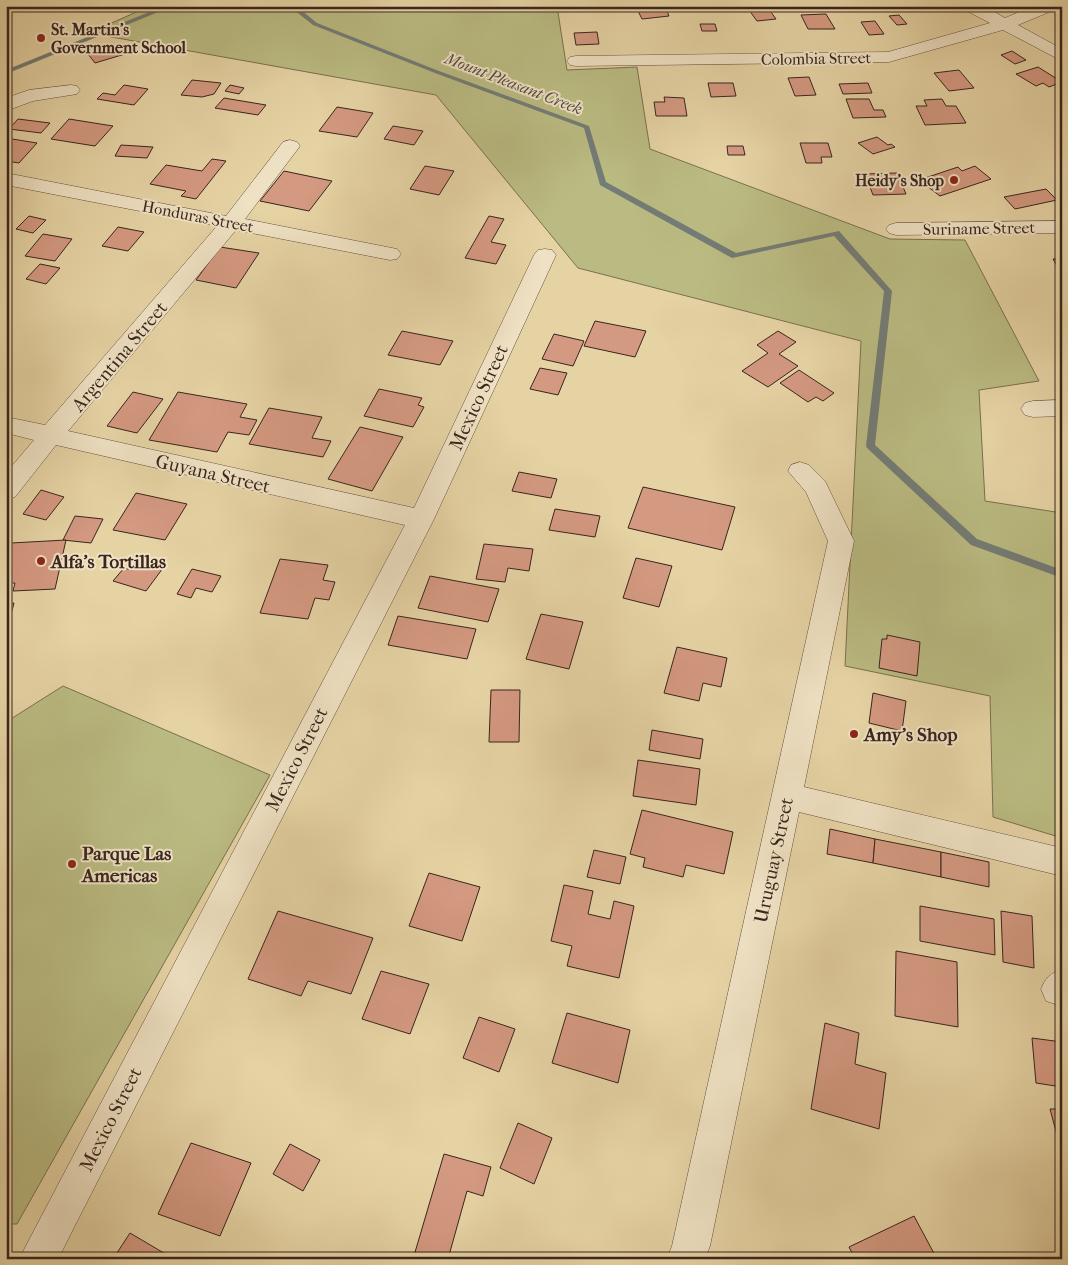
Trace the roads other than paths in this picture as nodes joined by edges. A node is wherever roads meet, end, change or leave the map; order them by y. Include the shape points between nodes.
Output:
1 (971, 6) edge
2 (1048, 6) edge
3 (1003, 24) junction
4 (1062, 56) edge
5 (576, 61) dead end
6 (71, 90) dead end
7 (6, 105) edge
8 (290, 146) dead end
9 (6, 180) edge
10 (232, 222) junction
11 (1062, 227) edge
12 (896, 229) dead end
13 (390, 254) dead end
14 (546, 255) dead end
15 (1062, 408) edge
16 (1033, 409) dead end
17 (6, 425) edge
18 (50, 436) junction
19 (800, 471) dead end
20 (6, 491) edge
21 (420, 519) junction
22 (786, 796) junction
23 (1062, 862) edge
24 (38, 1259) edge
25 (686, 1259) edge

1 - 3 street
2 - 3 street, Colombia Street
3 - 4 street
3 - 5 street, Colombia Street via 888,57
6 - 7 street via 29,96
8 - 10 street, Argentina Street
9 - 10 street, Honduras Street
10 - 13 street, Honduras Street
10 - 18 street, Argentina Street
11 - 12 street, Suriname Street
14 - 21 street, Mexico Street
15 - 16 street
17 - 18 street, Guyana Street
18 - 20 street, Argentina Street
18 - 21 street, Guyana Street
19 - 22 street, Uruguay Street via 816,487 841,541
21 - 24 street, Mexico Street
22 - 23 street
22 - 25 street, Uruguay Street

